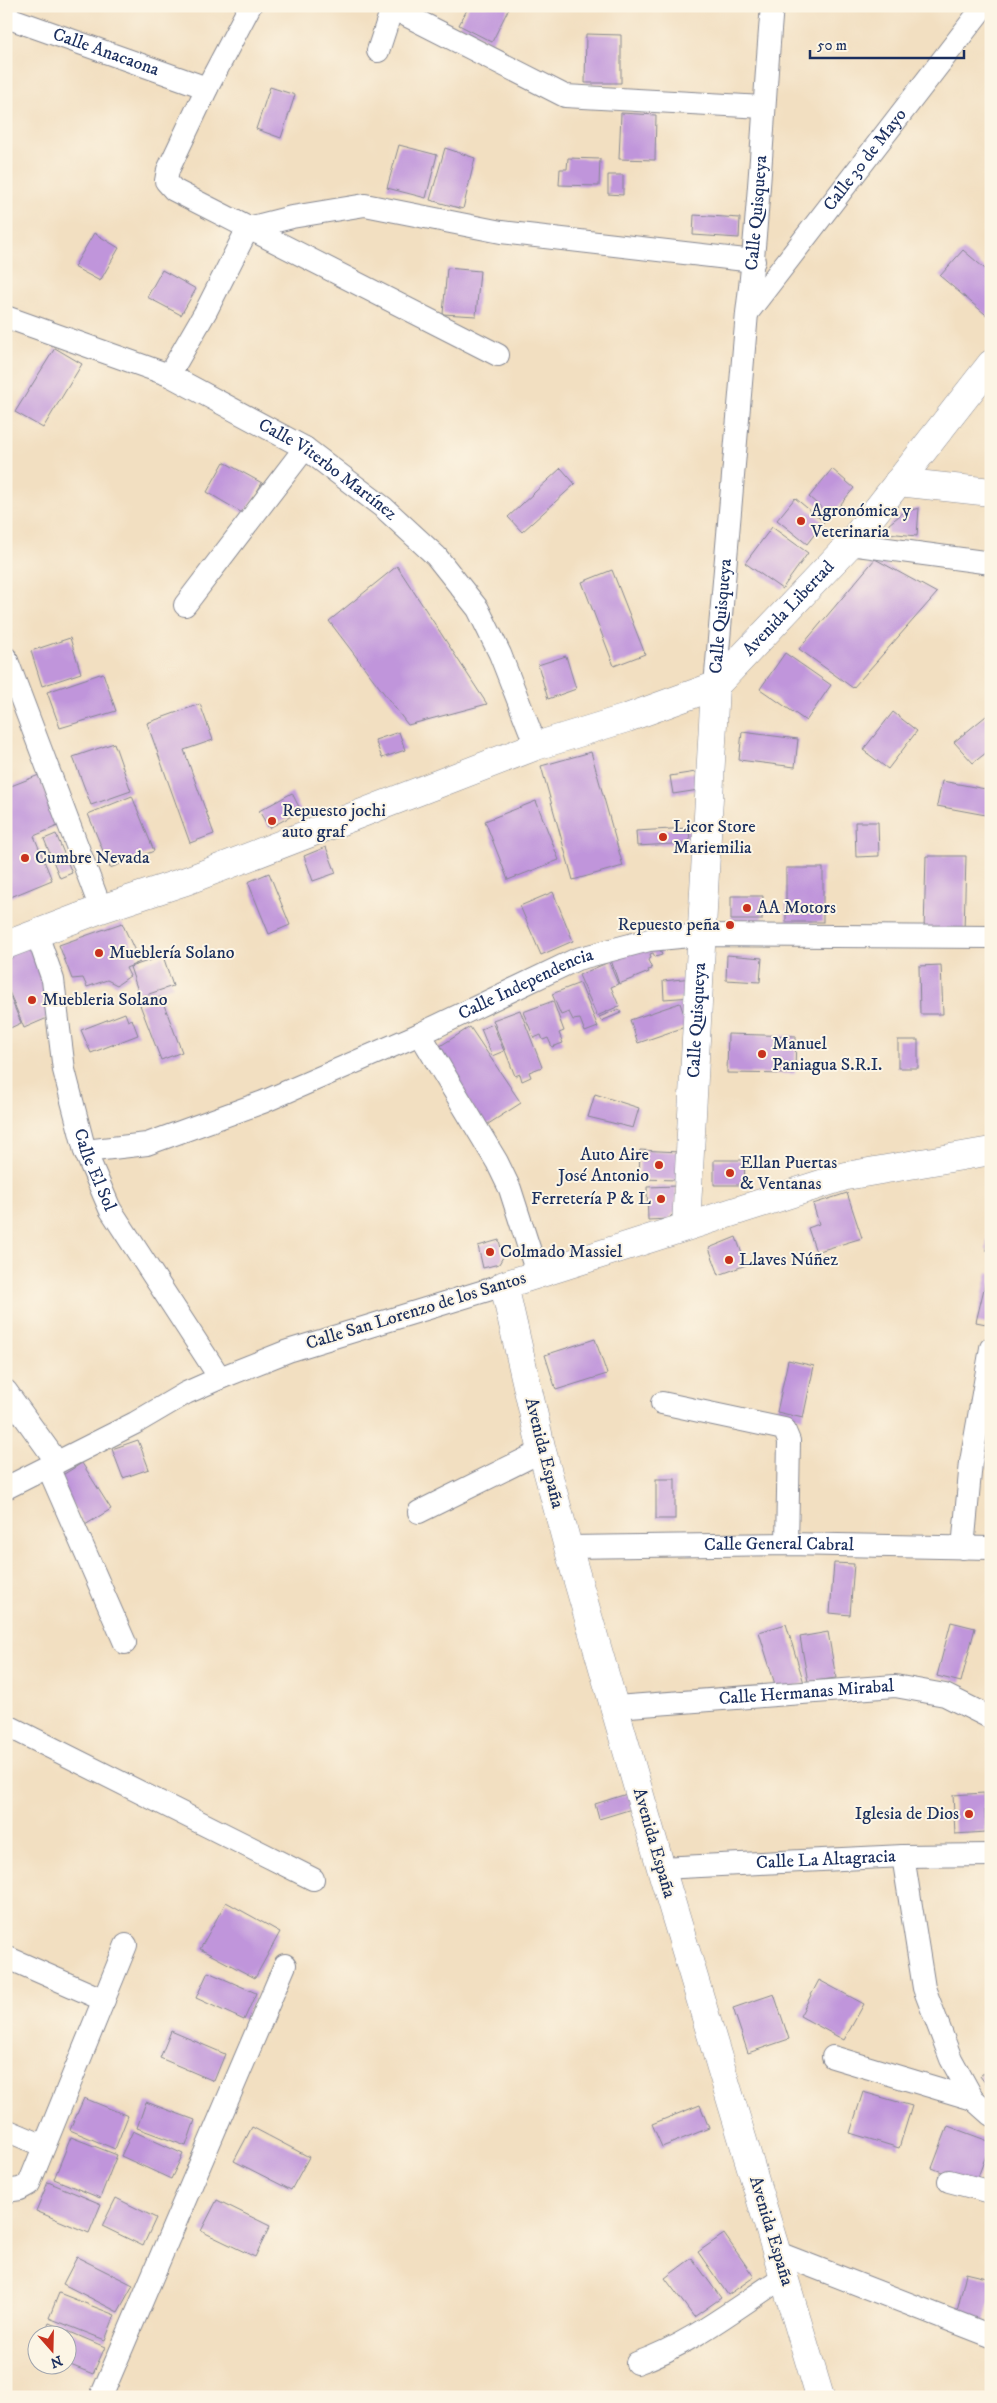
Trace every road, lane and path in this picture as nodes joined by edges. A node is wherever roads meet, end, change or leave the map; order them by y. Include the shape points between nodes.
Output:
1 (250, 6) edge
2 (772, 6) edge
3 (983, 9) edge
4 (6, 17) edge
5 (378, 51) dead end
6 (207, 88) junction
7 (763, 107) junction
8 (248, 228) junction
9 (754, 261) junction
10 (748, 313) junction
11 (6, 318) edge
12 (498, 354) dead end
13 (991, 364) edge
14 (169, 376) junction
15 (305, 448) junction
16 (898, 482) junction
17 (991, 492) edge
18 (850, 544) junction
19 (991, 563) edge
20 (185, 605) dead end
21 (6, 658) edge
22 (715, 686) junction
23 (536, 746) junction
24 (101, 910) junction
25 (37, 934) junction
26 (700, 935) junction
27 (991, 938) edge
28 (6, 945) edge
29 (420, 1034) junction
30 (991, 1150) edge
31 (85, 1151) junction
32 (686, 1226) junction
33 (537, 1273) junction
34 (504, 1285) junction
35 (991, 1348) edge
36 (220, 1378) junction
37 (6, 1391) edge
38 (662, 1403) dead end
39 (542, 1451) junction
40 (52, 1465) junction
41 (6, 1488) edge
42 (419, 1512) dead end
43 (787, 1544) junction
44 (568, 1546) junction
45 (963, 1548) junction
46 (991, 1548) edge
47 (125, 1644) dead end
48 (616, 1707) junction
49 (991, 1718) edge
50 (6, 1725) edge
51 (991, 1854) edge
52 (903, 1856) junction
53 (661, 1868) junction
54 (313, 1879) dead end
55 (126, 1946) dead end
56 (6, 1957) edge
57 (285, 1965) dead end
58 (104, 2000) junction
59 (833, 2058) dead end
60 (973, 2099) junction
61 (991, 2115) edge
62 (6, 2130) edge
63 (44, 2146) junction
64 (949, 2181) dead end
65 (6, 2191) edge
66 (991, 2192) edge
67 (781, 2264) junction
68 (991, 2336) edge
69 (637, 2362) dead end
70 (101, 2397) edge
71 (820, 2397) edge

1 - 6 street
2 - 7 street, Calle Quisqueya
3 - 10 street, Calle 30 de Mayo
4 - 6 street, Calle Anacaona
5 - 7 street via 392,8 566,96
6 - 8 street via 168,170 166,181 174,190
7 - 9 street, Calle Quisqueya
8 - 9 street via 365,205 501,232
8 - 12 street
8 - 14 street
9 - 10 street, Calle Quisqueya
10 - 22 street, Calle Quisqueya
11 - 14 street, Calle Viterbo Martínez
13 - 16 street, Avenida Libertad
14 - 15 street, Calle Viterbo Martínez
15 - 20 street
15 - 23 street, Calle Viterbo Martínez via 384,508 436,556 478,609 500,654
16 - 17 street
16 - 18 street, Avenida Libertad
18 - 19 street
18 - 22 street, Avenida Libertad
21 - 24 street
22 - 23 street
22 - 26 street, Calle Quisqueya
23 - 24 street via 186,881
24 - 25 street
25 - 28 street
25 - 31 street, Calle El Sol via 53,980 64,1070
26 - 27 street, Calle Independencia
26 - 29 street, Calle Independencia via 649,940 577,959
26 - 32 street, Calle Quisqueya
29 - 31 street, Calle Independencia via 263,1102 147,1144
29 - 33 street via 497,1162 510,1189
30 - 32 street, Calle San Lorenzo de los Santos via 846,1176
31 - 36 street, Calle El Sol via 110,1209
32 - 33 street, Calle San Lorenzo de los Santos
33 - 34 street, Calle San Lorenzo de los Santos
34 - 36 street, Calle San Lorenzo de los Santos via 288,1351
34 - 39 street, Avenida España
35 - 45 street via 971,1462
36 - 40 street, Calle San Lorenzo de los Santos
37 - 40 street
38 - 43 street via 784,1429 789,1441
39 - 42 street
39 - 44 street, Avenida España
40 - 41 street, Calle San Lorenzo de los Santos
40 - 47 street
43 - 44 street, Calle General Cabral
43 - 45 street, Calle General Cabral
44 - 48 street, Avenida España
45 - 46 street, Calle General Cabral
48 - 49 street, Calle Hermanas Mirabal via 895,1686 945,1695
48 - 53 street, Avenida España
50 - 54 street
51 - 52 street, Calle La Altagracia
52 - 53 street, Calle La Altagracia
52 - 60 street via 924,1988 951,2059
53 - 67 street, Avenida España
55 - 58 street
56 - 58 street
57 - 70 street
58 - 63 street
59 - 60 street
60 - 61 street
62 - 63 street
63 - 65 street via 29,2184
64 - 66 street
67 - 68 street
67 - 69 street via 685,2342
67 - 71 street, Avenida España

